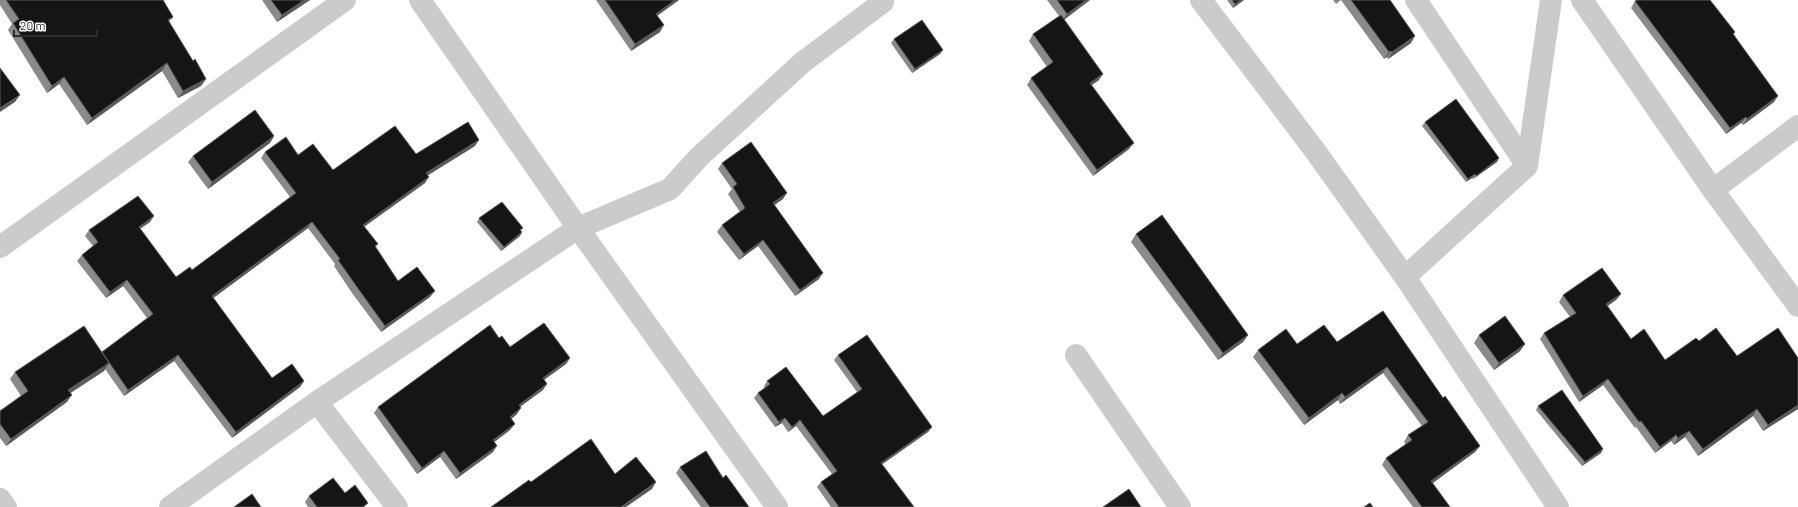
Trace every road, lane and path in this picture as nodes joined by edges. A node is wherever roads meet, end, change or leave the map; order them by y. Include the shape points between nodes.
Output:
1 (345, 0) edge
2 (420, 0) edge
3 (1202, 0) edge
4 (1416, 0) edge
5 (1551, 0) edge
6 (1582, 0) edge
7 (883, 2) dead end
8 (1798, 126) edge
9 (1527, 166) junction
10 (1713, 190) junction
11 (578, 228) junction
12 (0, 247) edge
13 (1405, 277) junction
14 (1798, 306) edge
15 (1076, 355) dead end
16 (317, 402) junction
17 (0, 499) edge
18 (6, 507) edge
19 (170, 507) edge
20 (397, 507) edge
21 (777, 507) edge
22 (1180, 507) edge
23 (1558, 507) edge

1 - 12 street
2 - 11 street
3 - 13 street via 1316,152
4 - 9 street
5 - 9 street
6 - 10 street
7 - 11 street via 803,62 699,156 670,189
8 - 10 street
9 - 13 street
10 - 14 street
11 - 16 street
11 - 21 street
13 - 23 street
15 - 22 street
16 - 19 street
16 - 20 street
17 - 18 street

